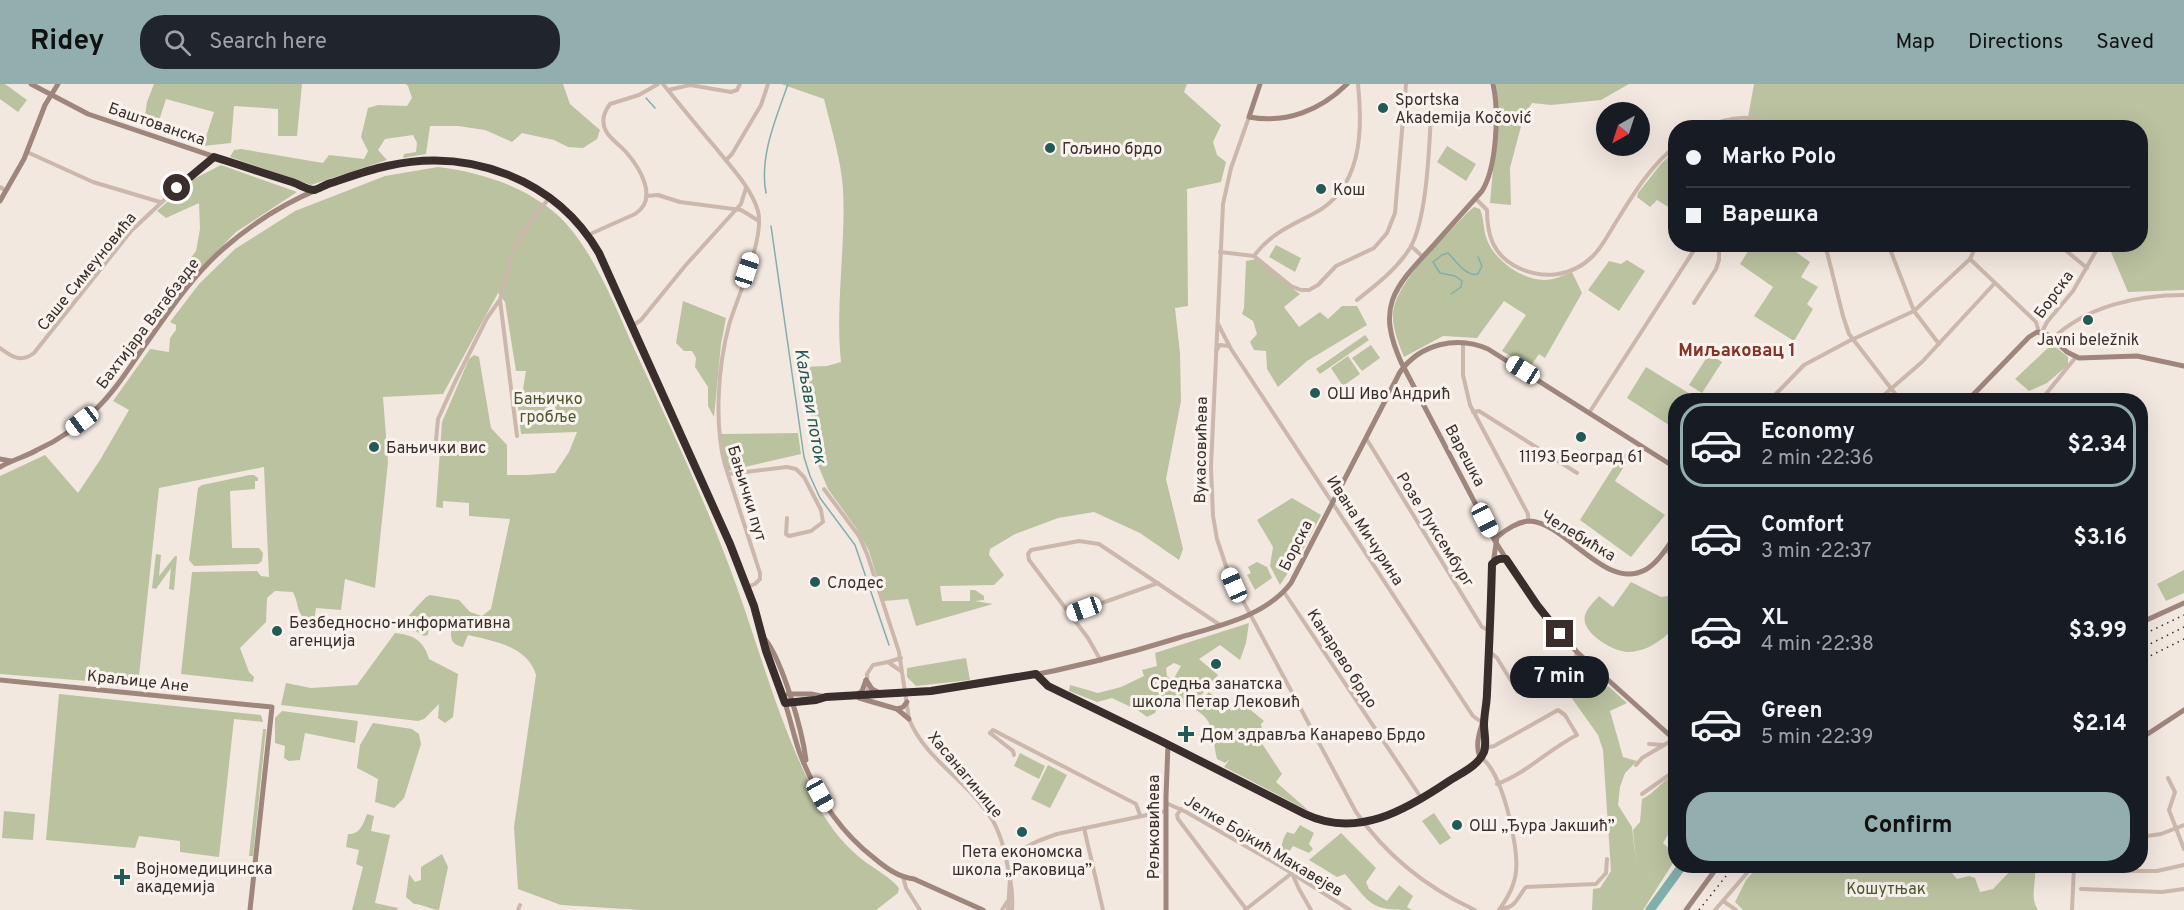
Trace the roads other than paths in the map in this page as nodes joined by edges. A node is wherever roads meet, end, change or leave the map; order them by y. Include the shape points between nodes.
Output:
1 (31, 84) edge
2 (58, 84) edge
3 (660, 84) edge
4 (740, 84) edge
5 (768, 84) edge
6 (1260, 84) edge
7 (1347, 84) edge
8 (1358, 84) edge
9 (1406, 84) edge
10 (1493, 84) edge
11 (668, 90) junction
12 (51, 95) junction
13 (1431, 115) dead end
14 (1250, 117) junction
15 (1725, 120) edge
16 (1760, 120) edge
17 (27, 152) junction
18 (1668, 154) edge
19 (214, 157) junction
20 (726, 160) junction
21 (0, 187) edge
22 (746, 188) junction
23 (313, 190) junction
24 (6, 191) junction
25 (646, 196) junction
26 (549, 198) junction
27 (1475, 198) junction
28 (0, 201) edge
29 (161, 202) junction
30 (735, 209) junction
31 (759, 221) junction
32 (588, 235) junction
33 (1411, 246) junction
34 (1220, 252) junction
35 (1693, 252) edge
36 (1719, 252) edge
37 (1827, 252) edge
38 (1891, 252) edge
39 (1973, 252) edge
40 (2068, 252) edge
41 (2096, 252) edge
42 (1254, 256) junction
43 (1423, 257) junction
44 (1970, 259) junction
45 (2087, 268) junction
46 (1994, 284) junction
47 (2184, 295) edge
48 (500, 300) junction
49 (1357, 300) dead end
50 (1694, 303) dead end
51 (1914, 311) junction
52 (1218, 323) junction
53 (632, 326) junction
54 (2041, 332) junction
55 (1853, 339) junction
56 (2052, 339) junction
57 (1463, 341) junction
58 (1939, 344) junction
59 (1229, 346) junction
60 (0, 348) edge
61 (1215, 353) junction
62 (2076, 357) junction
63 (2182, 366) edge
64 (1403, 367) junction
65 (1891, 389) junction
66 (1777, 393) edge
67 (1886, 393) edge
68 (1894, 393) edge
69 (1975, 393) edge
70 (2047, 393) edge
71 (1473, 412) junction
72 (1589, 413) junction
73 (517, 436) dead end
74 (1366, 437) junction
75 (436, 440) dead end
76 (0, 460) edge
77 (11, 461) junction
78 (1668, 463) edge
79 (0, 469) edge
80 (1577, 473) dead end
81 (728, 474) junction
82 (825, 489) dead end
83 (1333, 502) junction
84 (787, 518) dead end
85 (1528, 521) junction
86 (1495, 541) junction
87 (1668, 545) edge
88 (1665, 549) junction
89 (1668, 551) edge
90 (1506, 559) junction
91 (1492, 564) junction
92 (1158, 583) junction
93 (747, 587) junction
94 (1284, 592) junction
95 (2184, 603) edge
96 (1071, 614) junction
97 (1250, 614) junction
98 (2148, 619) edge
99 (1220, 625) junction
100 (1490, 630) junction
101 (764, 638) junction
102 (1489, 651) junction
103 (1577, 652) junction
104 (901, 658) junction
105 (1101, 661) junction
106 (888, 662) junction
107 (900, 671) junction
108 (1036, 674) junction
109 (0, 680) edge
110 (866, 680) junction
111 (1566, 687) dead end
112 (1518, 692) dead end
113 (789, 694) junction
114 (782, 695) junction
115 (884, 695) junction
116 (855, 696) junction
117 (868, 696) junction
118 (826, 697) junction
119 (788, 702) junction
120 (907, 702) junction
121 (897, 709) junction
122 (2184, 710) edge
123 (909, 718) junction
124 (1484, 725) junction
125 (1668, 734) edge
126 (2148, 734) edge
127 (1668, 743) edge
128 (1168, 744) junction
129 (1649, 744) dead end
130 (1664, 745) junction
131 (1485, 748) junction
132 (1014, 755) dead end
133 (1480, 757) junction
134 (1636, 765) dead end
135 (1668, 776) edge
136 (2168, 778) dead end
137 (1497, 784) junction
138 (1642, 794) dead end
139 (1422, 799) junction
140 (1166, 803) junction
141 (1181, 809) junction
142 (1166, 811) junction
143 (1140, 815) junction
144 (1364, 823) junction
145 (2184, 825) edge
146 (1084, 828) junction
147 (2176, 830) junction
148 (2148, 836) edge
149 (2184, 849) edge
150 (1007, 857) junction
151 (1606, 859) dead end
152 (2184, 865) edge
153 (2148, 871) edge
154 (1292, 873) junction
155 (1712, 873) edge
156 (1747, 873) edge
157 (2074, 873) edge
158 (903, 877) junction
159 (1010, 877) junction
160 (2081, 889) dead end
161 (2184, 889) edge
162 (1007, 901) junction
163 (1723, 901) junction
164 (1245, 909) edge
165 (1500, 909) edge
166 (250, 910) edge
167 (920, 910) edge
168 (983, 910) edge
169 (1002, 910) edge
170 (1010, 910) edge
171 (1103, 910) edge
172 (1166, 910) edge
173 (1311, 910) edge
174 (1350, 910) edge
175 (1475, 910) edge
176 (1686, 910) edge
177 (1715, 910) edge
178 (1736, 910) edge
179 (2072, 910) edge

1 - 12 main road, Баштованска
2 - 12 main road
3 - 11 street
3 - 25 street via 610,104 603,121 606,131 642,176
4 - 11 street via 731,92 690,85
5 - 20 street via 761,105
6 - 14 main road, Вукасовићева
7 - 14 main road via 1303,113 1277,119
8 - 42 street via 1360,138 1346,184 1317,212 1277,232
9 - 42 street via 1395,213 1384,238 1369,251 1336,266 1309,290 1291,286
10 - 27 main road, Варешка via 1496,96 1491,167 1485,186
11 - 20 street
12 - 17 main road
12 - 19 main road, Баштованска via 88,114
13 - 33 street via 1428,169
14 - 34 street, Вукасовићева via 1228,179
15 - 16 street
17 - 24 main road
17 - 29 street via 93,182
18 - 27 street via 1652,170 1595,254 1563,273 1536,275 1507,261 1488,234 1487,210
19 - 23 main road, Баштованска
19 - 29 street, Саше Симеуновића
20 - 22 street
21 - 24 street
22 - 30 street
22 - 31 street
23 - 26 main road, Бахтијара Вагабзаде via 386,166 440,160 497,170
23 - 77 main road, Бахтијара Вагабзаде via 262,219 223,249 200,273 112,391 86,418 45,447
24 - 28 main road
25 - 30 street
25 - 32 street via 640,211
26 - 32 main road, Бахтијара Вагабзаде
26 - 48 street via 513,250
27 - 43 main road, Варешка
29 - 60 street, Саше Симеуновића via 120,244 34,353 18,359
30 - 31 street
30 - 53 street
31 - 81 street, Бањички пут via 724,352 719,431
32 - 53 main road, Бахтијара Вагабзаде
33 - 43 street
33 - 49 street via 1388,275
34 - 42 street
34 - 52 street, Вукасовићева
35 - 72 street
36 - 50 street via 1716,269
37 - 55 street
38 - 51 street
39 - 44 street
40 - 45 street
41 - 45 street, Борска
43 - 64 main road, Варешка via 1397,288 1389,315 1390,334
44 - 46 street
44 - 51 street
45 - 54 street, Борска
46 - 54 street via 2036,322
46 - 58 street
47 - 56 street via 2105,307 2075,321
48 - 73 street
48 - 75 street via 487,318 438,419
51 - 55 street
51 - 58 street
52 - 59 street, Ивана Мичурина
52 - 61 street, Вукасовићева
53 - 93 main road, Бахтијара Вагабзаде
54 - 56 main road
54 - 69 main road, Борска via 2029,337
55 - 65 street
55 - 66 street via 1801,367
56 - 62 main road
57 - 64 main road, Борска via 1438,345
57 - 71 street via 1463,375
57 - 72 main road via 1488,349
58 - 65 street
59 - 61 street via 1220,345
59 - 83 street, Ивана Мичурина
61 - 97 street, Вукасовићева via 1211,486 1214,525 1222,554
62 - 63 main road via 2138,356
62 - 70 street
64 - 74 main road, Борска
64 - 86 main road, Варешка
65 - 67 street
65 - 68 street
71 - 80 street via 1479,411
71 - 85 street via 1528,514
72 - 78 main road
74 - 83 main road, Борска
74 - 100 street, Розе Луксембург via 1482,627
76 - 77 main road
77 - 79 main road, Бахтијара Вагабзаде
81 - 84 street via 787,467 800,472 821,510 823,522 812,531 789,536
81 - 93 street, Бањички пут via 760,573 758,582
82 - 104 street, Хасанагинице via 863,545
83 - 94 main road, Борска
83 - 124 street, Ивана Мичурина via 1473,716
85 - 86 main road, Челебићка via 1506,530
85 - 88 main road, Челебићка via 1543,525 1619,573 1643,571
86 - 90 main road, Варешка
86 - 91 main road
87 - 88 main road, Челебићка
88 - 89 street
90 - 91 main road via 1499,558
90 - 103 main road, Варешка via 1537,605
91 - 100 main road
92 - 96 street
92 - 96 street via 1096,543 1072,542 1031,550 1029,560
92 - 99 street
93 - 101 main road, Бахтијара Вагабзаде
94 - 97 main road, Борска
94 - 139 street, Канарево брдо
95 - 98 main road
96 - 105 street
97 - 99 main road, Борска
97 - 144 street, Вукасовићева via 1330,767
99 - 105 main road, Борска
100 - 102 main road
101 - 113 main road, Бахтијара Вагабзаде
101 - 114 main road, Бахтијара Вагабзаде
102 - 112 street
102 - 124 main road
103 - 111 street
103 - 125 main road, Варешка
104 - 106 street
104 - 107 street, Хасанагинице
105 - 108 main road, Борска
106 - 107 street
106 - 110 street via 871,667
107 - 120 street, Хасанагинице
108 - 115 main road, Борска, bridge
108 - 128 main road via 1048,686
109 - 166 main road, Краљице Ане via 272,707
110 - 115 main road via 872,689
110 - 116 main road
110 - 117 street
113 - 114 main road, Борска
113 - 118 main road, Борска
113 - 119 main road, Бахтијара Вагабзаде
114 - 119 main road, Бахтијара Вагабзаде
115 - 117 main road, Борска
116 - 117 main road, Борска
116 - 118 main road, Борска
116 - 121 main road
118 - 119 main road, Борска
119 - 158 main road via 800,752 823,801 843,831
120 - 121 main road
120 - 123 street, Хасанагинице
121 - 123 main road
122 - 126 main road
123 - 150 street, Хасанагинице via 933,756 990,816
124 - 131 main road
124 - 133 main road via 1479,733
127 - 130 street
128 - 140 main road, Рељковићева
128 - 144 main road via 1315,819 1337,824
129 - 130 street
130 - 134 street
131 - 133 main road
131 - 137 street via 1558,710 1577,735
132 - 143 street via 990,733 993,730 1136,804
133 - 137 street via 1488,763
133 - 139 main road
135 - 138 street
136 - 147 street via 2175,790 2169,810
137 - 165 street via 1517,851 1516,876
139 - 144 main road
140 - 141 street, Јелке Бојкић Макавејев
140 - 142 main road, Рељковићева
141 - 154 street, Јелке Бојкић Макавејев
141 - 164 street via 1178,819
142 - 143 street, Јелке Бојкић Макавејев
142 - 172 main road, Рељковићева
143 - 146 street, Јелке Бојкић Макавејев
144 - 175 street, Вукасовићева via 1419,877
145 - 147 street
146 - 150 street, Јелке Бојкић Макавејев via 1044,838
146 - 171 street
147 - 148 street
147 - 149 street
150 - 159 street, Хасанагинице
151 - 165 street via 1606,873 1596,884 1526,887 1512,908
152 - 153 street
154 - 164 street
154 - 173 street
154 - 174 street, Јелке Бојкић Макавејев
155 - 176 main road
156 - 163 street
157 - 179 street
158 - 167 street
158 - 168 main road
159 - 162 street, Хасанагинице
159 - 170 street, Хасанагинице
160 - 161 street
162 - 169 street, Хасанагинице
162 - 170 street, Хасанагинице
163 - 177 street
163 - 178 street

